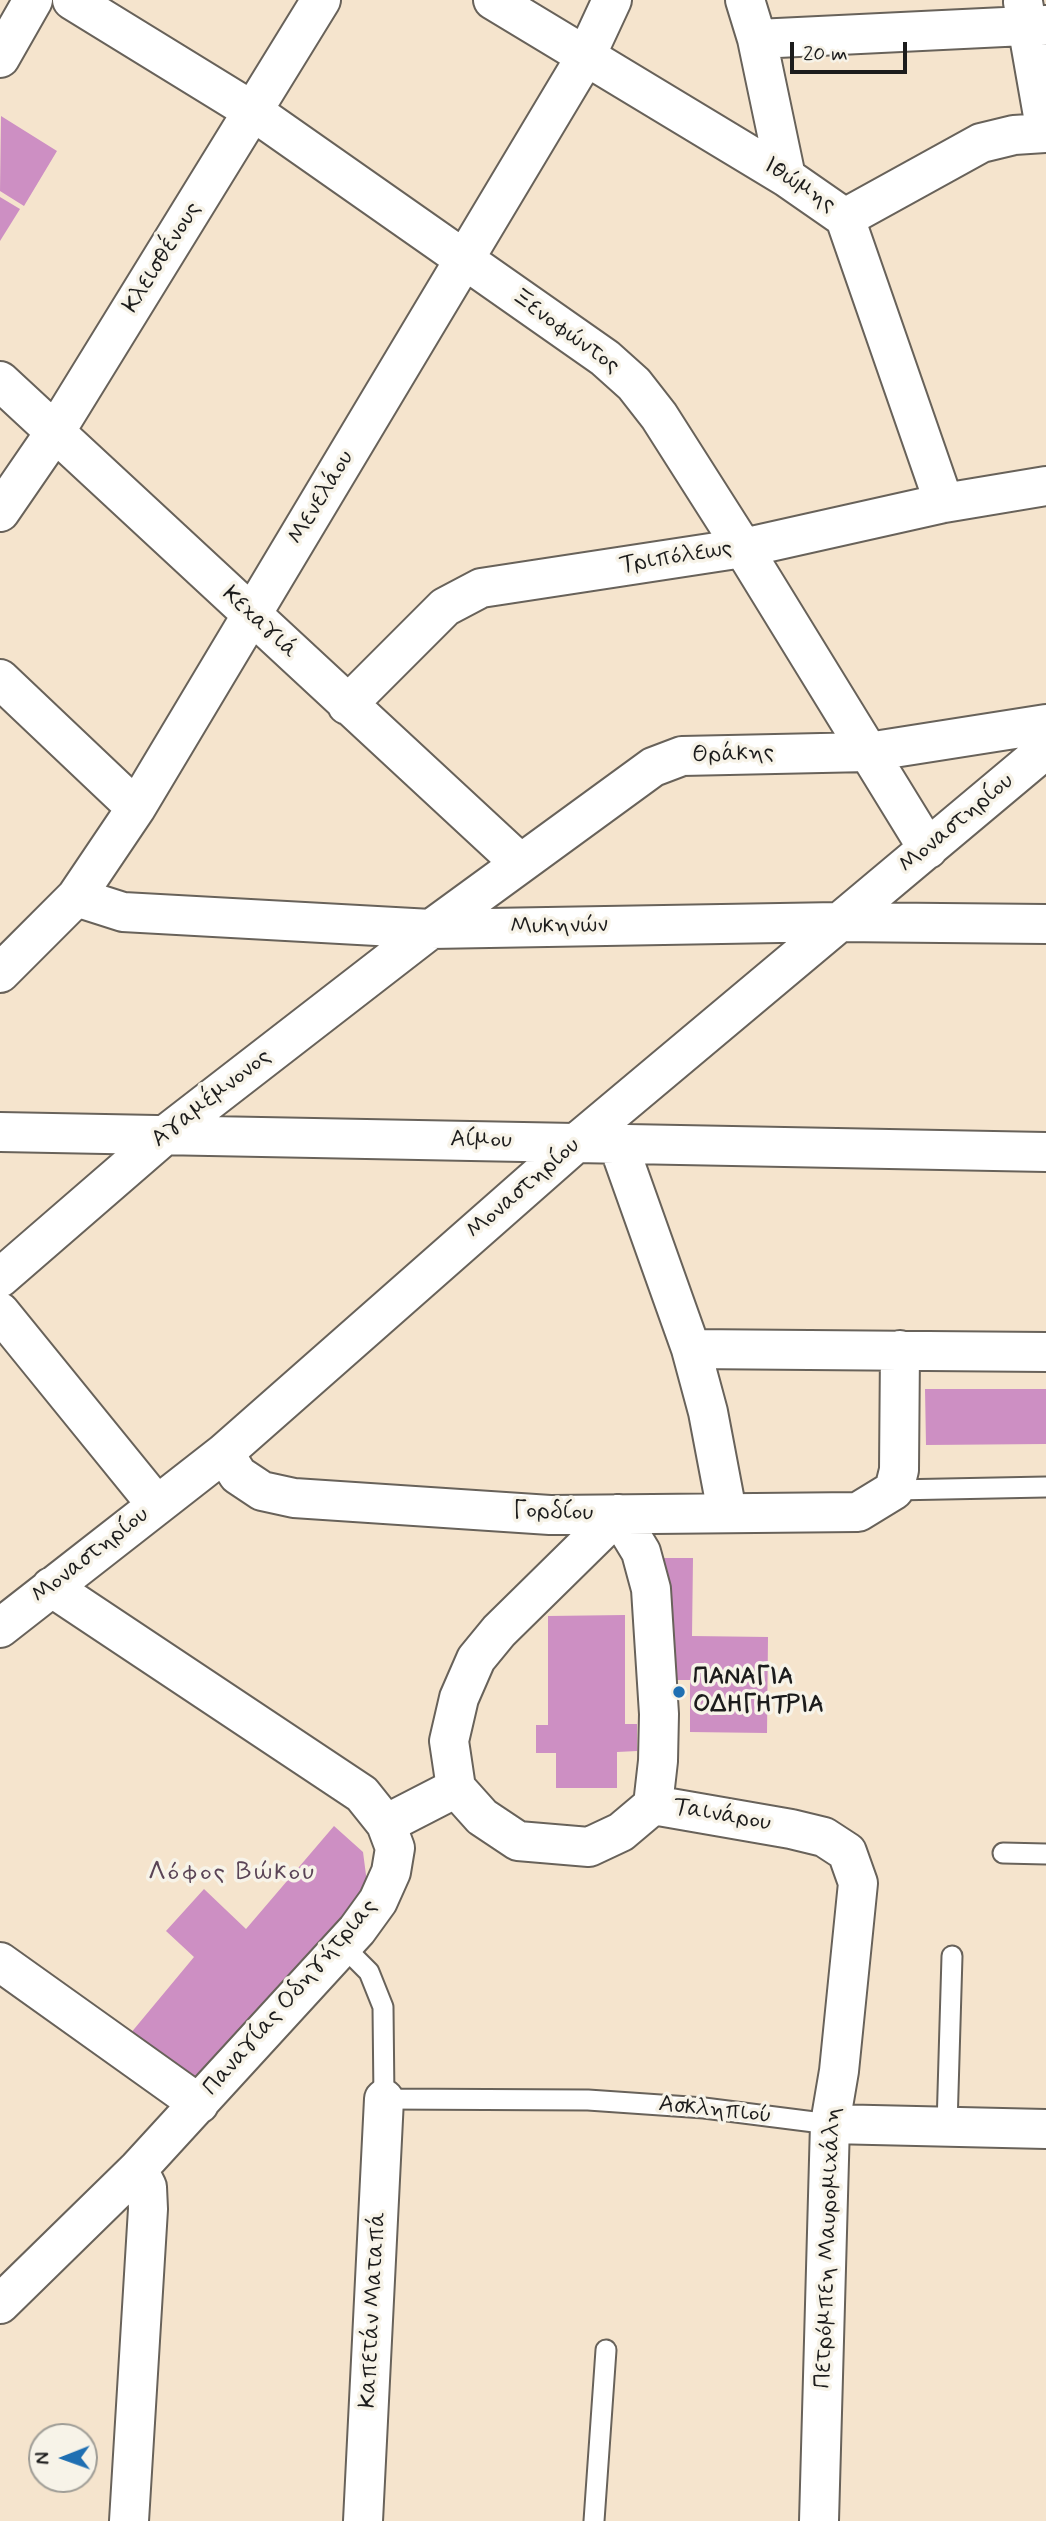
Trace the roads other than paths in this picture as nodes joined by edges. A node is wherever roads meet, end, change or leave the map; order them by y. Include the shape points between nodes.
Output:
1 (33, 0) edge
2 (72, 0) edge
3 (321, 0) edge
4 (493, 0) edge
5 (612, 0) edge
6 (745, 0) edge
7 (1032, 17) edge
8 (757, 39) junction
9 (586, 56) junction
10 (0, 58) edge
11 (254, 112) junction
12 (1046, 133) edge
13 (786, 177) junction
14 (845, 218) junction
15 (464, 260) junction
16 (0, 381) edge
17 (55, 432) junction
18 (1046, 486) edge
19 (944, 503) junction
20 (0, 512) edge
21 (743, 548) junction
22 (251, 616) junction
23 (0, 679) edge
24 (347, 705) junction
25 (1046, 724) edge
26 (1046, 749) edge
27 (868, 752) junction
28 (136, 808) junction
29 (928, 849) junction
30 (520, 863) junction
31 (76, 897) junction
32 (838, 922) junction
33 (1046, 924) edge
34 (431, 929) junction
35 (1, 971) edge
36 (0, 1132) edge
37 (164, 1135) junction
38 (576, 1143) junction
39 (618, 1144) junction
40 (1046, 1152) edge
41 (0, 1278) edge
42 (0, 1312) edge
43 (691, 1349) junction
44 (900, 1350) junction
45 (1046, 1352) edge
46 (225, 1453) junction
47 (1046, 1487) edge
48 (894, 1490) junction
49 (156, 1504) junction
50 (727, 1512) junction
51 (618, 1514) junction
52 (51, 1587) junction
53 (0, 1628) edge
54 (456, 1788) junction
55 (653, 1805) junction
56 (386, 1824) junction
57 (848, 1852) joint
58 (1003, 1853) dead end
59 (1046, 1854) edge
60 (341, 1944) junction
61 (952, 1956) dead end
62 (0, 1962) edge
63 (384, 2099) junction
64 (199, 2104) junction
65 (830, 2124) junction
66 (947, 2126) junction
67 (1046, 2129) edge
68 (138, 2169) junction
69 (0, 2304) edge
70 (606, 2350) dead end
71 (129, 2521) edge
72 (363, 2521) edge
73 (594, 2521) edge
74 (819, 2521) edge

1 - 10 street
2 - 11 street, Ξενοφώντος
3 - 11 street, Κλεισθένους
4 - 9 street, Ιθώμης
5 - 9 street, Μενελάου
6 - 8 street
7 - 8 street
7 - 12 street
8 - 13 street
9 - 13 street, Ιθώμης
9 - 15 street, Μενελάου
11 - 15 street, Ξενοφώντος
11 - 17 street, Κλεισθένους
12 - 14 street via 981,143
13 - 14 street, Ιθώμης
14 - 19 street, Ιθώμης
15 - 21 street, Ξενοφώντος via 605,358 634,384
15 - 22 street, Μενελάου
16 - 17 street, Κεχαγιά
17 - 20 street, Κλεισθένους
17 - 22 street, Κεχαγιά
18 - 19 street, Τριπόλεως
19 - 21 street, Τριπόλεως
21 - 24 street, Τριπόλεως via 481,588 445,607
21 - 27 street, Ξενοφώντος
22 - 24 street, Κεχαγιά
22 - 28 street, Μενελάου
23 - 28 street
24 - 30 street, Κεχαγιά
25 - 27 street, Θράκης
26 - 29 street, Μοναστηρίου
27 - 29 street, Ξενοφώντος
27 - 30 street, Θράκης via 682,756 653,766
28 - 31 street, Μενελάου
29 - 32 street, Μοναστηρίου
30 - 34 street, Θράκης
31 - 34 street, Μυκηνών via 123,912
31 - 35 street, Μενελάου
32 - 33 street, Μυκηνών
32 - 34 street, Μυκηνών
32 - 38 street, Μοναστηρίου
34 - 37 street, Αγαμέμνονος
36 - 37 street, Αίμου
37 - 38 street, Αίμου
37 - 41 street, Αγαμέμνονος
38 - 39 street, Αίμου
38 - 46 street, Μοναστηρίου
39 - 40 street, Αίμου
39 - 43 street
42 - 49 street
43 - 44 street
43 - 50 street
44 - 45 street
44 - 48 street via 899,1470
46 - 49 street, Μοναστηρίου
46 - 51 street, Γορδίου via 238,1475 262,1491 294,1498 550,1515
47 - 48 lane
48 - 50 street, Γορδίου via 858,1513
49 - 52 street, Μοναστηρίου
50 - 51 street, Γορδίου
51 - 54 street via 476,1659 459,1698 450,1741
51 - 55 street via 641,1552 651,1589 659,1714
52 - 53 street, Μοναστηρίου
52 - 56 street via 362,1794
54 - 55 street, Ταινάρου via 482,1817 518,1841 556,1846 589,1847 621,1832
54 - 56 street
55 - 57 street, Ταινάρου via 791,1829 824,1837
56 - 60 street, Παναγίας Οδηγήτριας via 395,1848 391,1872 378,1902
57 - 65 street, Πετρόμπεη Μαυρομιχάλη via 858,1883
58 - 59 lane
60 - 63 lane via 369,1972 383,2007
60 - 64 street, Παναγίας Οδηγήτριας
61 - 66 lane
62 - 64 street
63 - 65 lane, Ασκληπιού via 588,2100
63 - 72 street, Καπετάν Ματαπά
64 - 68 street, Παναγίας Οδηγήτριας
65 - 66 street, Ασκληπιού
65 - 74 street, Πετρόμπεη Μαυρομιχάλη
66 - 67 street, Ασκληπιού
68 - 69 street, Παναγίας Οδηγήτριας
68 - 71 street via 147,2187 148,2209
70 - 73 lane

